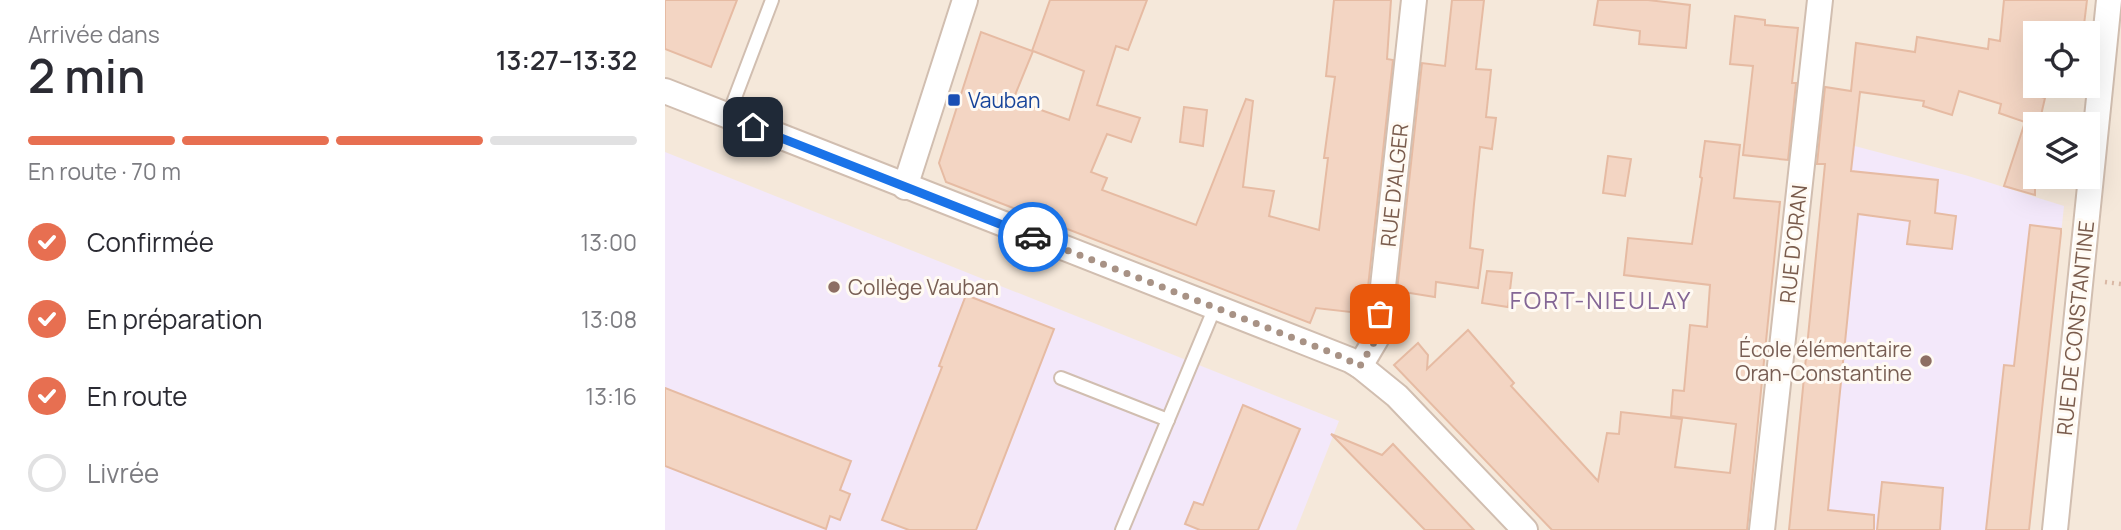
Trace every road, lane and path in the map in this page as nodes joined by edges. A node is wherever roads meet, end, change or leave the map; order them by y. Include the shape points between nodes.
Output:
1 (772, 0) edge
2 (965, 0) edge
3 (1414, 0) edge
4 (1820, 0) edge
5 (2109, 0) edge
6 (665, 91) edge
7 (728, 116) junction
8 (905, 187) junction
9 (1215, 307) junction
10 (1360, 366) junction
11 (1061, 378) dead end
12 (1168, 420) junction
13 (1122, 530) edge
14 (1525, 530) edge
15 (1762, 530) edge
16 (2055, 530) edge

1 - 7 lane
2 - 8 street
3 - 10 street, RUE D'ALGER via 1378,327
4 - 15 street, RUE D'ORAN
5 - 16 street, RUE DE CONSTANTINE
6 - 7 street
7 - 8 street
8 - 9 street
9 - 10 street
9 - 12 lane
10 - 14 street via 1397,396
11 - 12 lane
12 - 13 lane

